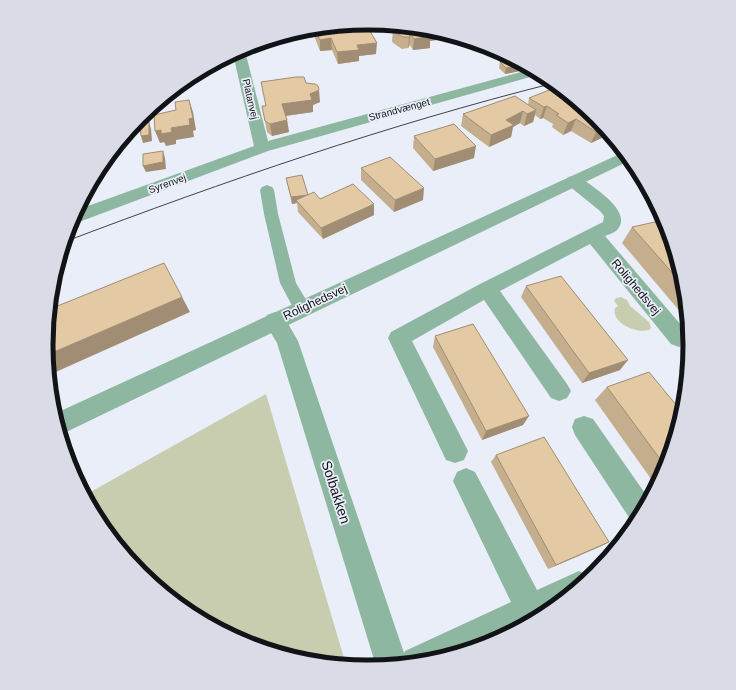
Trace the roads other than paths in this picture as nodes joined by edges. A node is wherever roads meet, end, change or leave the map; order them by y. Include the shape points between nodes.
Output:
1 (240, 57) edge
2 (529, 74) edge
3 (262, 148) junction
4 (622, 158) edge
5 (574, 181) junction
6 (267, 190) dead end
7 (81, 215) edge
8 (594, 236) junction
9 (487, 289) junction
10 (302, 308) junction
11 (275, 321) junction
12 (678, 338) dead end
13 (560, 391) dead end
14 (63, 422) edge
15 (584, 427) dead end
16 (455, 451) dead end
17 (466, 481) dead end
18 (638, 507) edge
19 (533, 614) edge
20 (529, 616) edge
21 (444, 650) edge
22 (390, 659) edge

1 - 3 street, Platanvej
2 - 3 street, Strandvænget
3 - 7 street, Syrenvej
4 - 5 street, Rolighedsvej
5 - 8 street via 613,215 610,226
5 - 10 street, Rolighedsvej
6 - 10 lane via 288,283
8 - 9 street
8 - 12 street, Rolighedsvej
9 - 13 street
9 - 16 street via 399,338
10 - 11 street, Rolighedsvej
11 - 14 street, Rolighedsvej
11 - 22 street, Solbakken via 286,341
15 - 18 street
17 - 19 street
20 - 21 street

